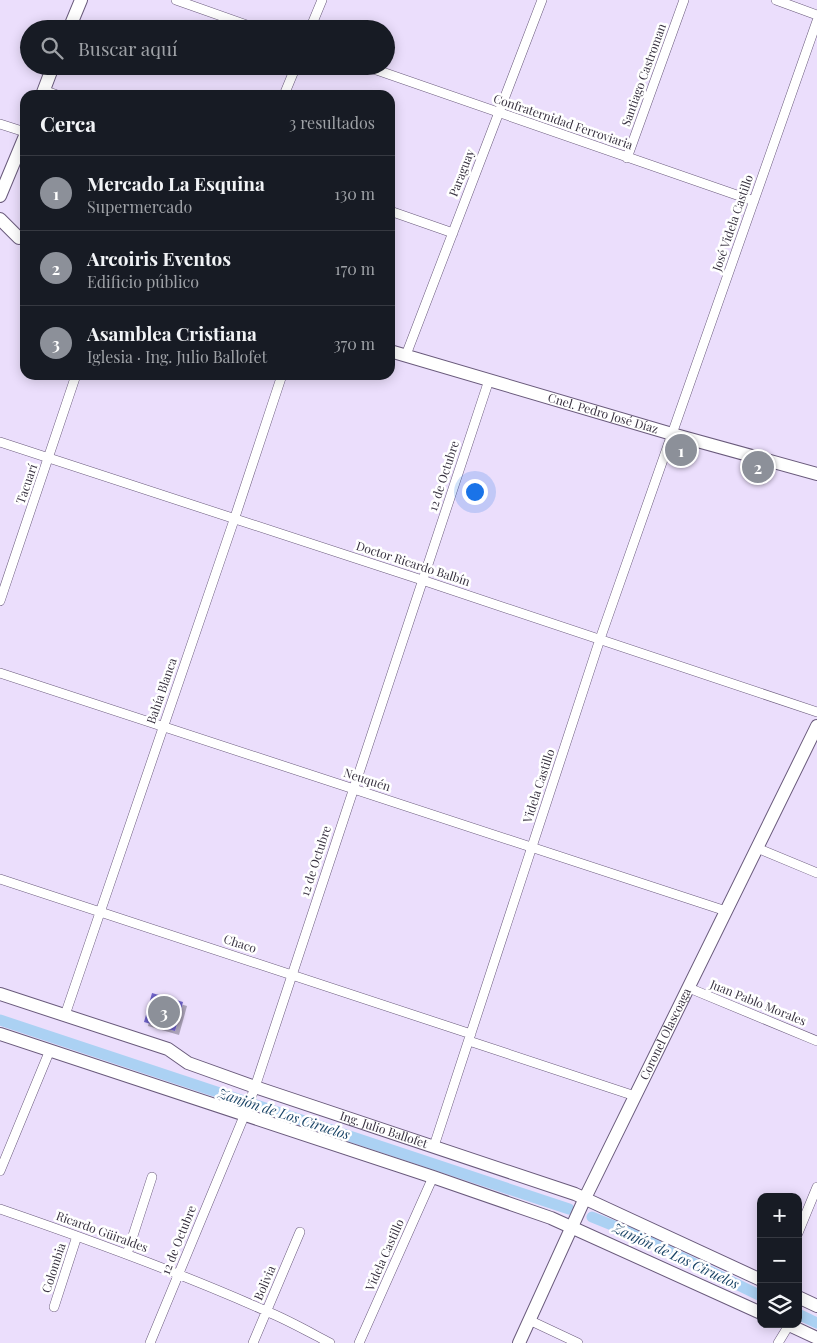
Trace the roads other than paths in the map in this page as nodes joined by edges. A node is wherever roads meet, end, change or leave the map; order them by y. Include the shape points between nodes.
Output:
1 (81, 0) edge
2 (176, 0) edge
3 (322, 0) edge
4 (542, 0) edge
5 (684, 0) edge
6 (776, 0) edge
7 (817, 15) edge
8 (73, 20) edge
9 (233, 20) edge
10 (314, 20) edge
11 (817, 21) edge
12 (50, 75) edge
13 (292, 75) edge
14 (390, 75) edge
15 (44, 90) edge
16 (286, 90) edge
17 (498, 114) junction
18 (0, 124) edge
19 (20, 132) edge
20 (20, 146) edge
21 (627, 158) junction
22 (0, 196) edge
23 (754, 201) junction
24 (395, 213) edge
25 (0, 219) edge
26 (0, 233) edge
27 (453, 233) junction
28 (20, 237) edge
29 (20, 238) edge
30 (395, 352) edge
31 (406, 355) junction
32 (74, 380) edge
33 (280, 380) edge
34 (489, 380) junction
35 (672, 434) junction
36 (0, 442) edge
37 (48, 459) junction
38 (817, 474) edge
39 (234, 520) junction
40 (422, 580) junction
41 (0, 601) edge
42 (600, 639) junction
43 (0, 673) edge
44 (817, 712) edge
45 (817, 726) edge
46 (163, 727) junction
47 (354, 788) junction
48 (533, 847) junction
49 (757, 848) junction
50 (817, 873) edge
51 (0, 879) edge
52 (100, 911) junction
53 (726, 911) junction
54 (292, 975) junction
55 (689, 988) junction
56 (0, 994) edge
57 (65, 1015) junction
58 (0, 1034) edge
59 (470, 1038) junction
60 (817, 1041) edge
61 (50, 1050) junction
62 (253, 1091) junction
63 (635, 1096) junction
64 (246, 1112) junction
65 (434, 1146) junction
66 (0, 1171) edge
67 (152, 1177) dead end
68 (433, 1177) junction
69 (817, 1187) edge
70 (585, 1198) junction
71 (0, 1210) edge
72 (802, 1223) edge
73 (573, 1228) junction
74 (300, 1232) dead end
75 (77, 1236) junction
76 (126, 1254) junction
77 (178, 1274) junction
78 (757, 1278) edge
79 (802, 1299) edge
80 (817, 1306) edge
81 (54, 1307) dead end
82 (757, 1310) edge
83 (267, 1311) junction
84 (529, 1320) junction
85 (786, 1328) edge
86 (795, 1328) edge
87 (817, 1338) edge
88 (150, 1343) edge
89 (253, 1343) edge
90 (330, 1343) edge
91 (359, 1343) edge
92 (519, 1343) edge
93 (578, 1343) edge
94 (778, 1343) edge

1 - 8 street
2 - 9 street
3 - 10 street
4 - 17 street, Paraguay
5 - 21 street, Santiago Castroman
6 - 7 street
11 - 23 street, José Videla Castillo
12 - 15 street
13 - 16 street
14 - 17 street, Confraternidad Ferroviaria
17 - 21 street, Confraternidad Ferroviaria
17 - 27 street, Paraguay
18 - 19 street
20 - 22 street
21 - 23 street, Confraternidad Ferroviaria
23 - 35 street, José Videla Castillo
24 - 27 street
25 - 28 street
26 - 29 street
27 - 31 street, Paraguay
30 - 31 street, Cnel. Pedro José Díaz
31 - 34 street, Cnel. Pedro José Díaz
32 - 37 street, Tacuarí
33 - 39 street, Bahía Blanca
34 - 35 street, Cnel. Pedro José Díaz
34 - 40 street, 12 de Octubre
35 - 38 street, Cnel. Pedro José Díaz
35 - 42 street, Videla Castillo
36 - 37 street, Doctor Ricardo Balbín
37 - 39 street, Doctor Ricardo Balbín
37 - 41 street, Tacuarí
39 - 40 street, Doctor Ricardo Balbín
39 - 46 street, Bahía Blanca
40 - 42 street, Doctor Ricardo Balbín
40 - 47 street, 12 de Octubre
42 - 44 street, Doctor Ricardo Balbín
42 - 48 street, Videla Castillo
43 - 46 street, Neuquén
45 - 49 street, Coronel Olascoaga
46 - 47 street, Neuquén
46 - 52 street, Bahía Blanca
47 - 48 street, Neuquén
47 - 54 street, 12 de Octubre
48 - 53 street, Neuquén
48 - 59 street, Videla Castillo
49 - 50 street
49 - 53 street, Coronel Olascoaga
51 - 52 street, Chaco
52 - 54 street, Chaco
52 - 57 street, Bahía Blanca
53 - 55 street, Coronel Olascoaga
54 - 59 street, Chaco
54 - 62 street, 12 de Octubre
55 - 60 street, Juan Pablo Morales
55 - 63 street, Coronel Olascoaga
56 - 57 street, Ing. Julio Ballofet
57 - 62 street, Ing. Julio Ballofet via 168,1049 188,1063
58 - 61 street
59 - 63 street, Chaco
59 - 65 street, Videla Castillo
61 - 64 street
61 - 66 street
62 - 64 street, 12 de Octubre
62 - 65 street, Ing. Julio Ballofet
63 - 70 street, Coronel Olascoaga
64 - 68 street
64 - 77 street, 12 de Octubre
65 - 70 street, Ing. Julio Ballofet
67 - 76 street
68 - 73 street
68 - 91 street, Videla Castillo
69 - 72 street
70 - 73 street, Coronel Olascoaga
70 - 78 street, Ing. Julio Ballofet
71 - 75 street, Ricardo Güiraldes
73 - 82 street
73 - 84 street, Coronel Olascoaga
74 - 83 street, Bolivia
75 - 76 street, Ricardo Güiraldes
75 - 81 street, Colombia
76 - 77 street, Ricardo Güiraldes
77 - 83 street, Ricardo Güiraldes
77 - 88 street, 12 de Octubre
79 - 80 street
83 - 89 street, Bolivia
83 - 90 street, Ricardo Güiraldes
84 - 92 street, Coronel Olascoaga
84 - 93 street
85 - 94 street
86 - 87 street

